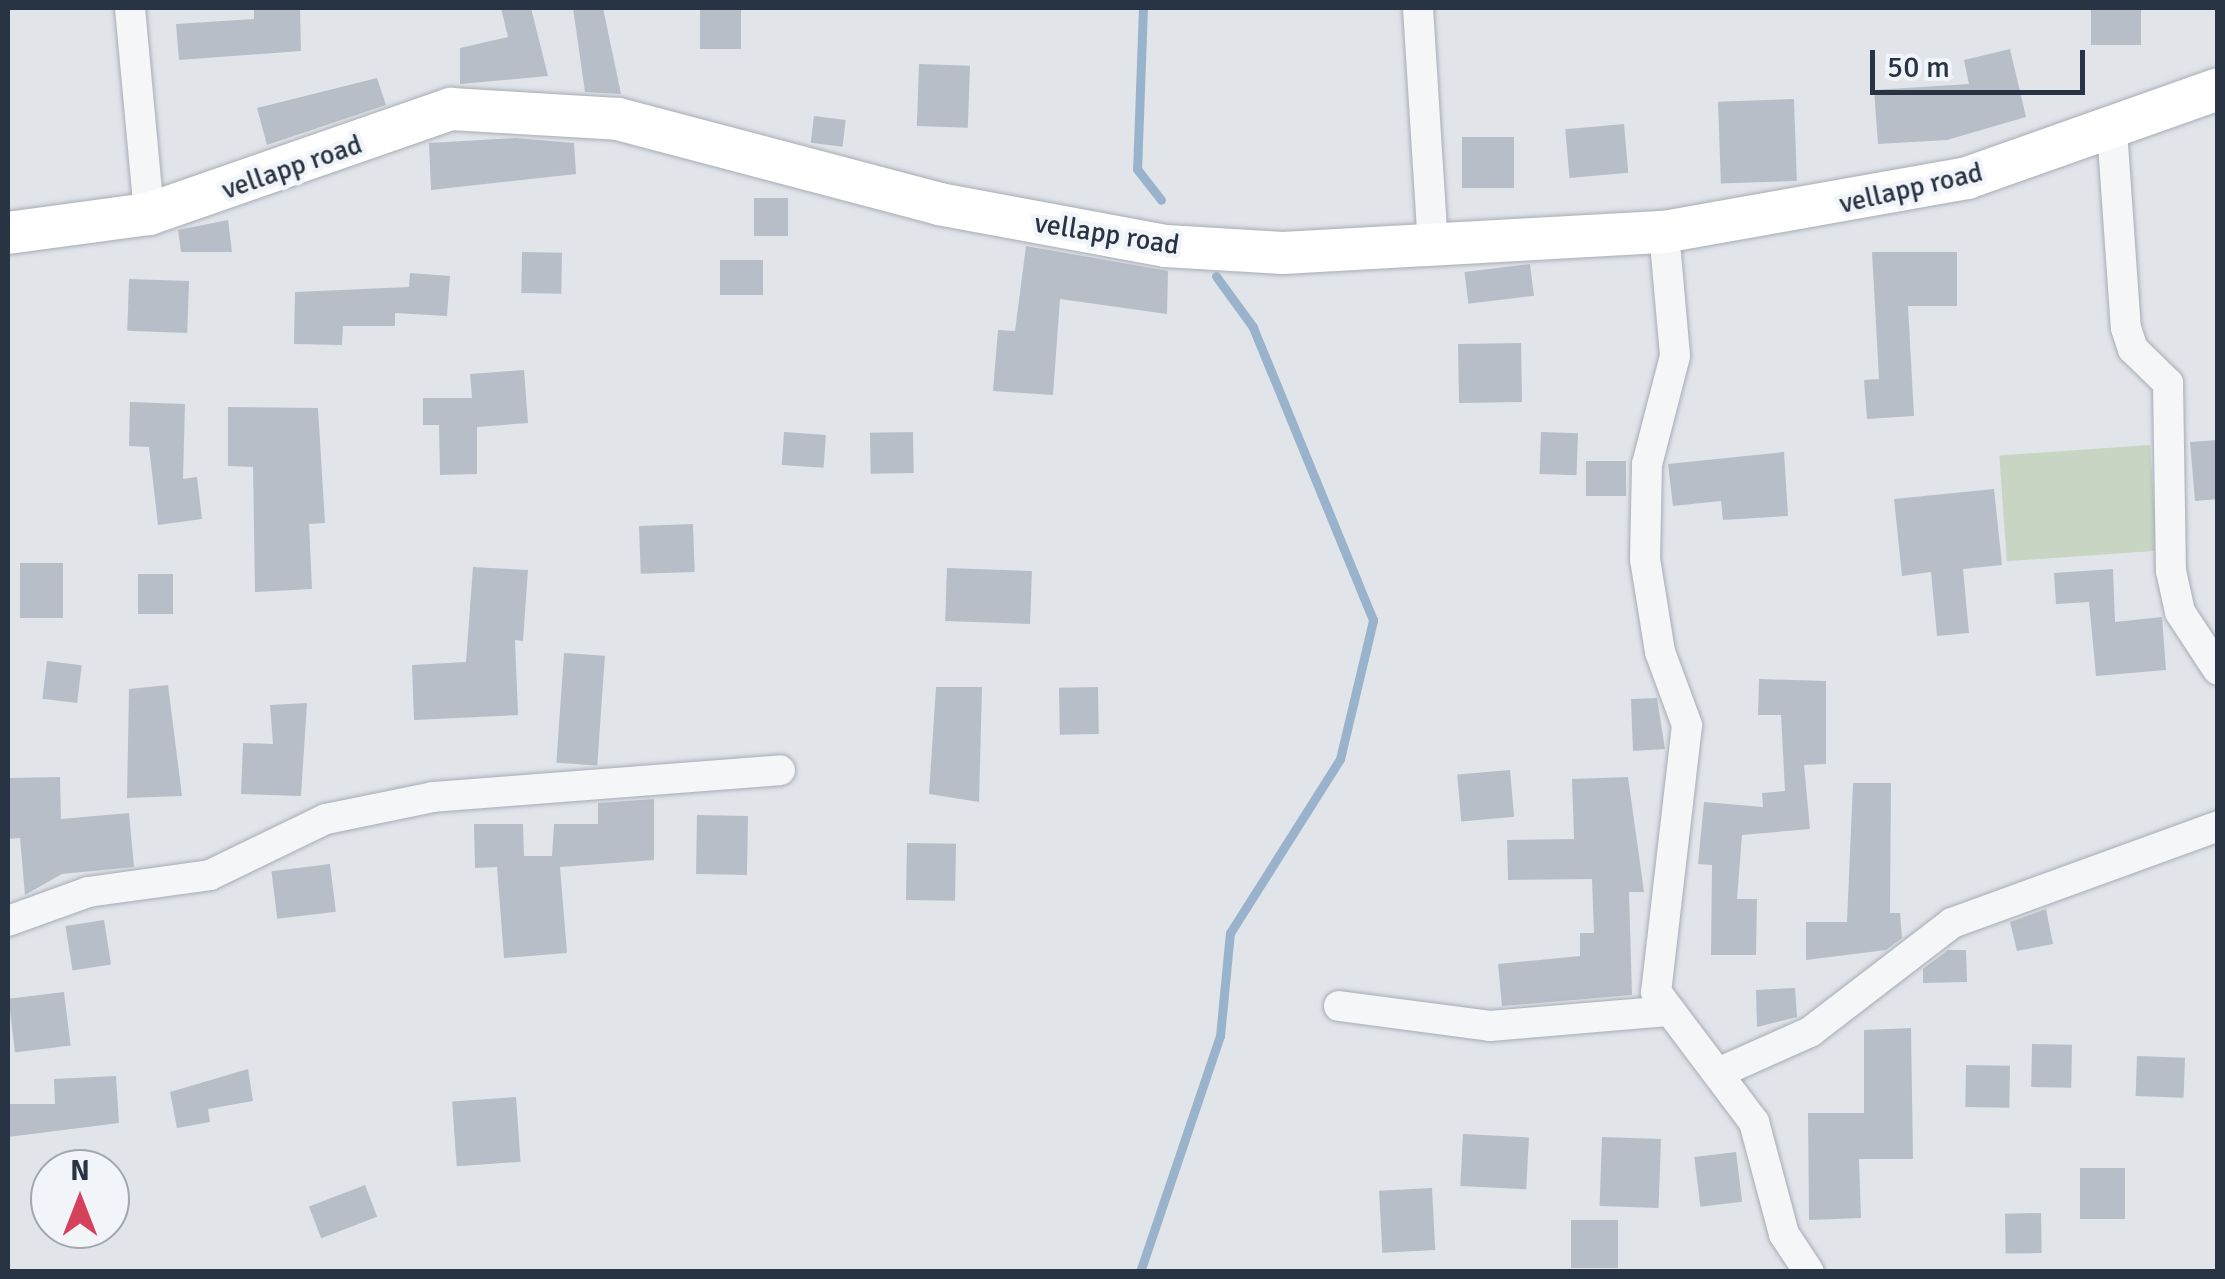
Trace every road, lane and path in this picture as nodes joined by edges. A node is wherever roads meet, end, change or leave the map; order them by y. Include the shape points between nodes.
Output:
1 (130, 8) edge
2 (1418, 8) edge
3 (2218, 90) edge
4 (2112, 130) junction
5 (149, 214) junction
6 (1664, 232) junction
7 (8, 233) edge
8 (1433, 245) junction
9 (2218, 670) edge
10 (780, 770) dead end
11 (2218, 826) edge
12 (8, 922) edge
13 (1339, 1006) dead end
14 (1666, 1011) junction
15 (1718, 1073) junction
16 (1810, 1272) edge

1 - 5 street
2 - 8 street
3 - 4 main road, vellapp road
4 - 6 main road, vellapp road via 1968,178
4 - 9 street via 2126,328 2132,349 2168,383 2171,571 2180,612
5 - 7 main road, vellapp road
5 - 8 main road, vellapp road via 451,109 618,119 940,204 1166,246 1283,253
6 - 8 main road, vellapp road
6 - 14 street via 1675,356 1647,464 1646,558 1660,652 1687,725 1657,941 1656,992
10 - 12 street via 415,801 326,819 210,875 88,892
11 - 15 street via 1952,923 1810,1032
13 - 14 street via 1490,1026
14 - 15 street
15 - 16 street via 1754,1122 1784,1234

